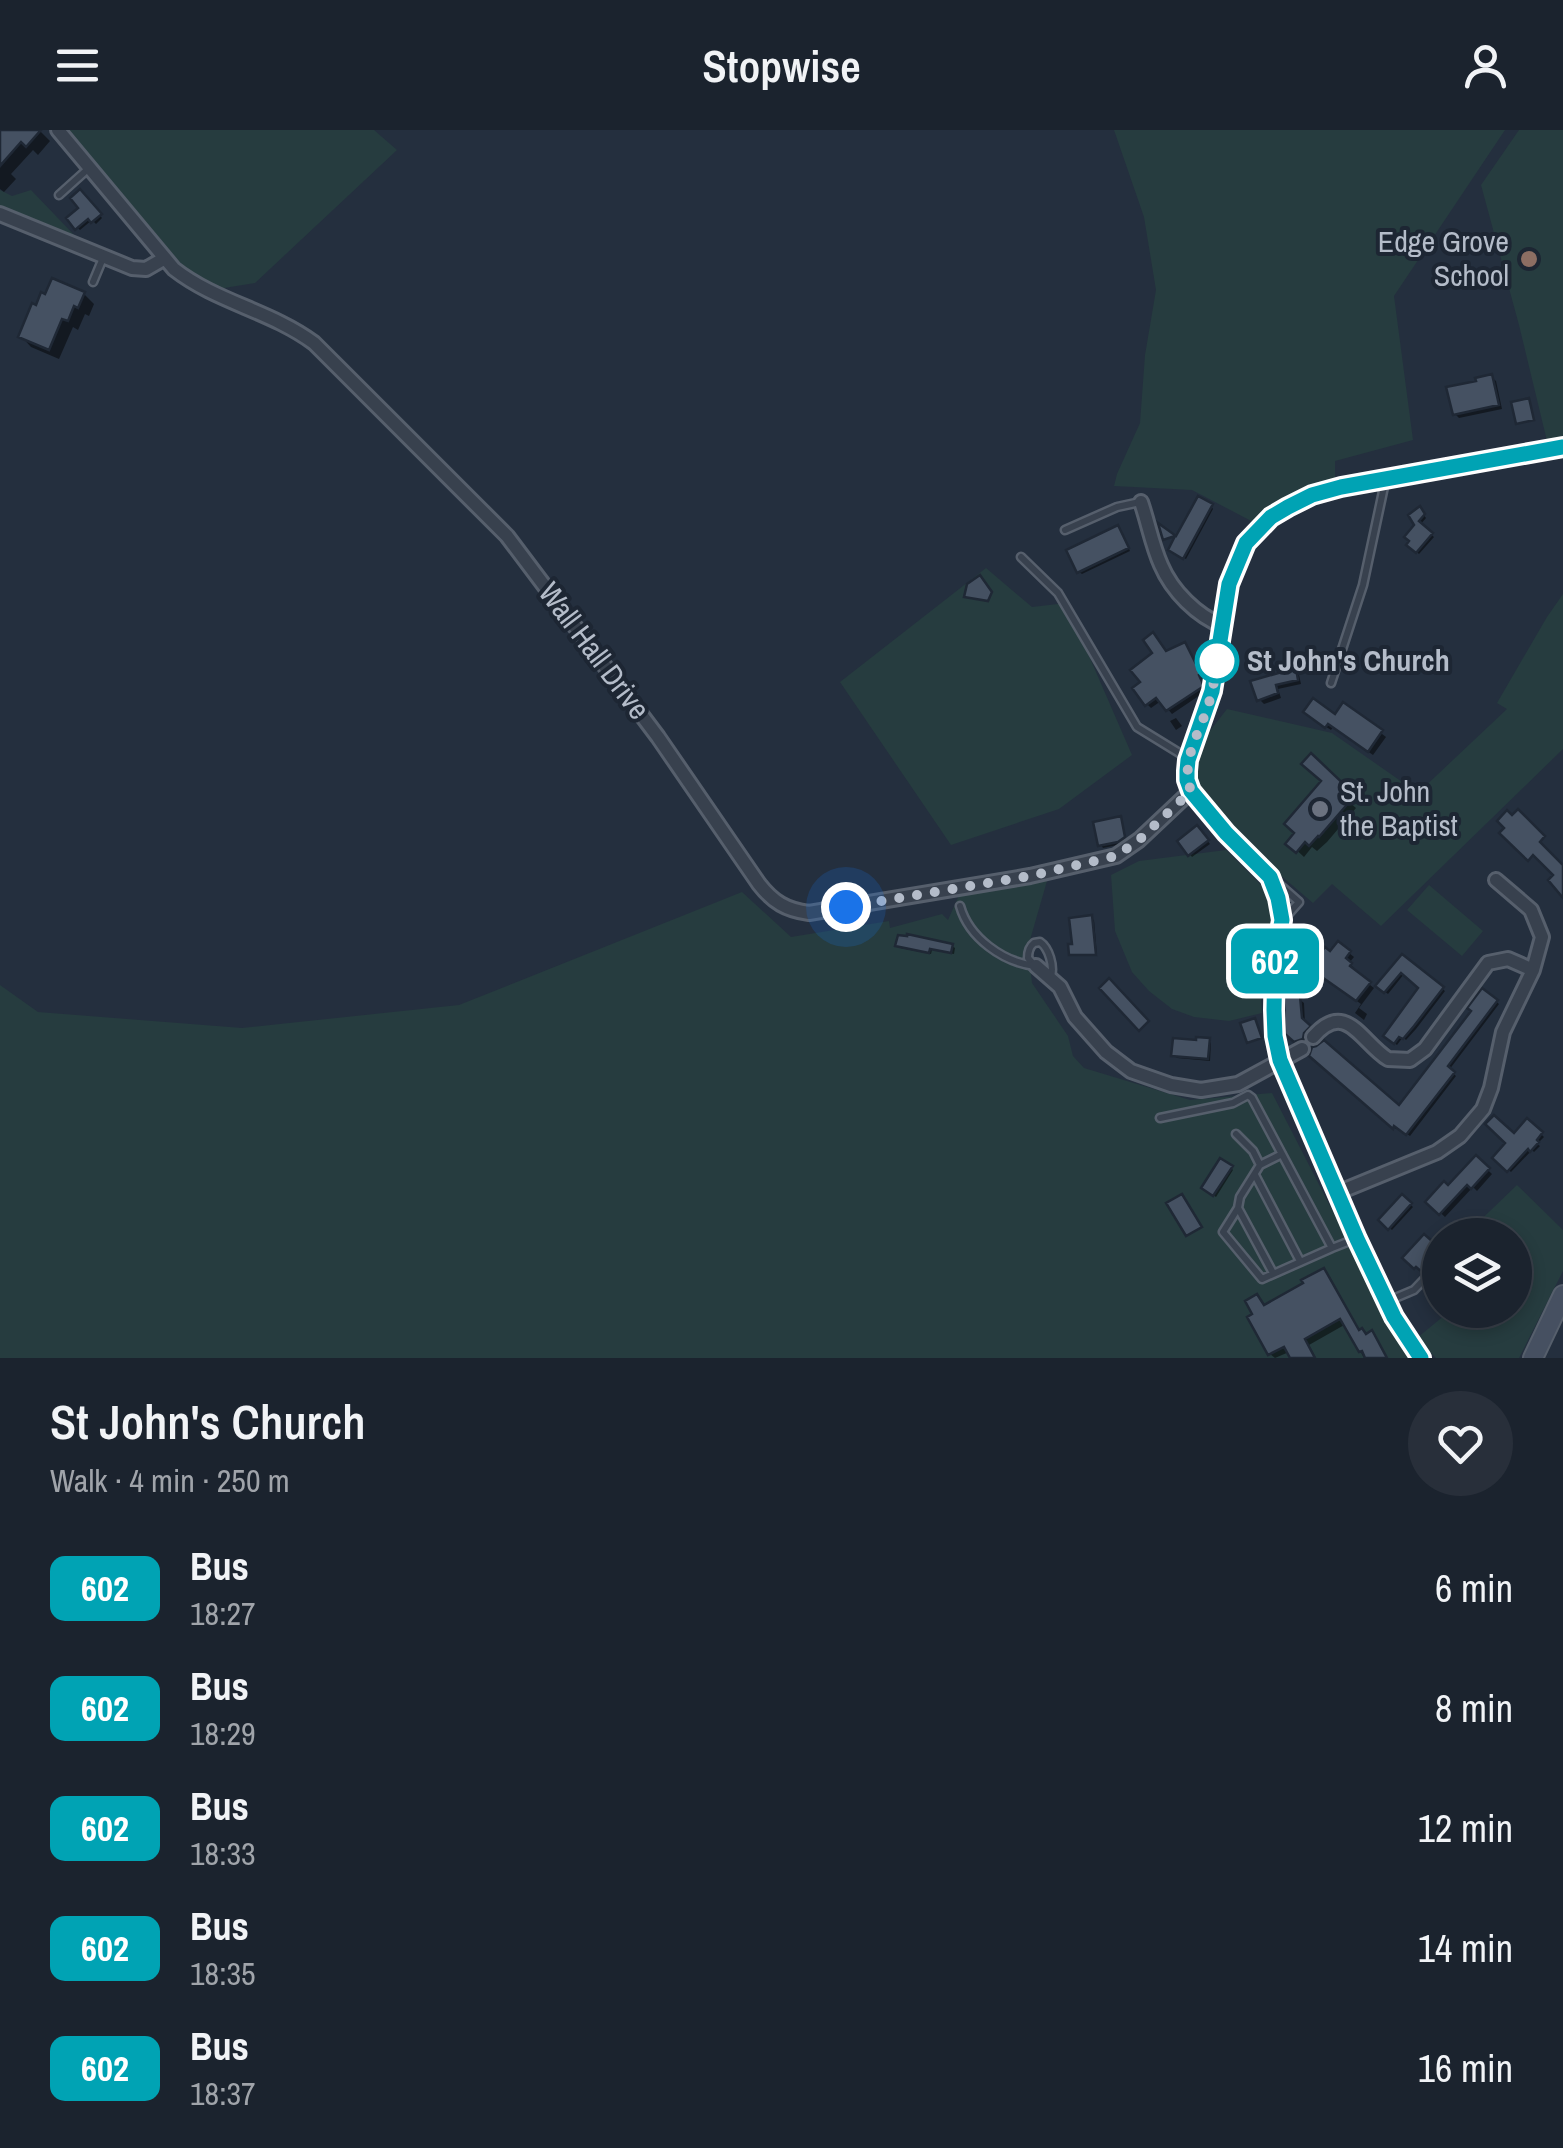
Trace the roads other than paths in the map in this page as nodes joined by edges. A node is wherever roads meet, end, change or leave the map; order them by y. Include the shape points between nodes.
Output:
1 (58, 130) edge
2 (90, 167) junction
3 (59, 195) dead end
4 (0, 214) edge
5 (103, 256) junction
6 (165, 258) junction
7 (93, 282) dead end
8 (1563, 447) edge
9 (1385, 480) junction
10 (1142, 502) joint
11 (1065, 530) dead end
12 (1021, 557) dead end
13 (1223, 626) junction
14 (1331, 683) dead end
15 (1188, 760) junction
16 (1191, 791) junction
17 (1270, 877) junction
18 (1496, 880) dead end
19 (960, 906) dead end
20 (1282, 920) junction
21 (1036, 966) junction
22 (1533, 970) junction
23 (1050, 978) junction
24 (1312, 1036) dead end
25 (1302, 1048) dead end
26 (1280, 1060) junction
27 (1240, 1090) junction
28 (1160, 1118) dead end
29 (1236, 1134) dead end
30 (1282, 1154) junction
31 (1260, 1165) junction
32 (1254, 1174) junction
33 (1337, 1192) junction
34 (1238, 1208) junction
35 (1357, 1239) junction
36 (1332, 1248) junction
37 (1300, 1261) junction
38 (1274, 1274) junction
39 (1422, 1282) edge
40 (1563, 1295) edge
41 (1387, 1302) junction
42 (1421, 1358) edge
43 (1533, 1358) edge

1 - 2 street, Wall Hall Drive
2 - 3 lane
2 - 6 street, Wall Hall Drive
4 - 5 street
5 - 6 street via 140,270
5 - 7 lane
6 - 16 street, Wall Hall Drive via 194,285 314,343 480,506 779,904 809,913 1116,856
8 - 9 street
9 - 13 street via 1312,495 1271,517 1236,562
9 - 14 lane via 1363,585
10 - 11 lane
10 - 13 street via 1168,577 1205,619
12 - 15 lane via 1058,593 1137,727
13 - 15 street via 1212,691
15 - 16 street
16 - 17 street
17 - 20 street
17 - 20 lane via 1299,902
18 - 22 street via 1537,922 1542,937
19 - 21 lane via 978,938 1014,964
20 - 26 street via 1274,1010
21 - 23 street
21 - 23 lane via 1028,954 1040,942 1048,950
22 - 24 street via 1508,959 1488,963 1410,1060 1382,1056 1339,1021
22 - 33 street via 1503,1032 1491,1088 1472,1124 1438,1152
23 - 27 street via 1106,1052 1131,1071 1171,1086
25 - 26 street
26 - 27 street
26 - 33 street
27 - 28 lane via 1233,1103
27 - 30 lane via 1252,1098
29 - 31 lane
30 - 31 lane
30 - 36 lane
31 - 32 lane
32 - 34 lane
32 - 37 lane
33 - 35 street
34 - 38 lane
34 - 38 lane via 1223,1232 1262,1279
35 - 36 lane
35 - 41 street
36 - 37 lane
37 - 38 lane
39 - 41 lane
40 - 43 main road
41 - 42 street

